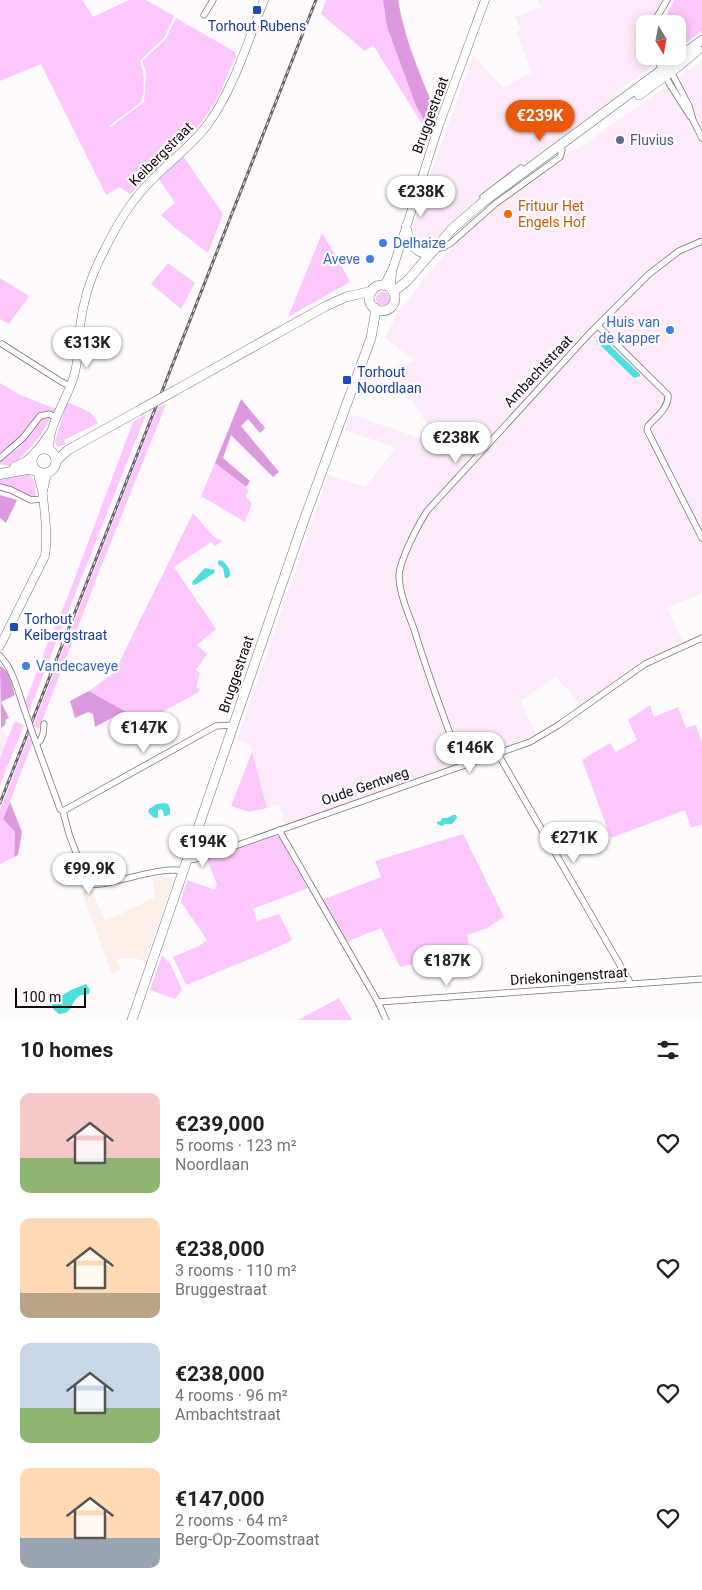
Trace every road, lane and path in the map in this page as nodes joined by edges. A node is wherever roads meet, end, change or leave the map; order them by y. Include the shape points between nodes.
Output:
1 (213, 0) edge
2 (264, 0) edge
3 (485, 0) edge
4 (667, 0) edge
5 (204, 15) dead end
6 (660, 15) edge
7 (702, 40) edge
8 (702, 47) edge
9 (702, 52) edge
10 (686, 60) edge
11 (686, 61) edge
12 (663, 65) edge
13 (666, 65) edge
14 (678, 65) edge
15 (667, 70) junction
16 (702, 138) edge
17 (406, 226) junction
18 (702, 241) edge
19 (433, 252) junction
20 (407, 281) junction
21 (389, 289) junction
22 (372, 290) junction
23 (352, 296) junction
24 (394, 303) junction
25 (373, 306) junction
26 (386, 311) junction
27 (598, 326) junction
28 (370, 338) junction
29 (2, 344) dead end
30 (70, 386) junction
31 (57, 418) junction
32 (52, 429) junction
33 (34, 454) junction
34 (53, 455) junction
35 (0, 458) edge
36 (40, 472) junction
37 (0, 473) edge
38 (0, 487) edge
39 (43, 497) junction
40 (702, 538) edge
41 (702, 638) edge
42 (0, 646) edge
43 (0, 656) edge
44 (44, 724) dead end
45 (233, 725) junction
46 (36, 743) junction
47 (498, 754) junction
48 (462, 766) junction
49 (63, 811) junction
50 (279, 830) junction
51 (193, 846) junction
52 (211, 853) junction
53 (188, 860) junction
54 (184, 871) junction
55 (702, 979) edge
56 (632, 984) junction
57 (378, 1002) junction
58 (132, 1020) edge
59 (386, 1020) edge

1 - 5 street
2 - 30 street, Keibergstraat via 233,79 215,114 195,140 138,194 101,256 85,300 75,372
3 - 17 street, Bruggestraat
4 - 6 street
7 - 15 main road
8 - 10 main road
9 - 11 street
12 - 15 street
13 - 15 street
14 - 15 main road
15 - 16 street via 689,106
15 - 19 main road via 493,201
15 - 19 main road via 646,81 471,212
17 - 19 street via 415,249 420,253
17 - 21 street, Bruggestraat
18 - 27 street, Ambachtstraat via 659,265
19 - 20 main road
20 - 21 main road
20 - 24 main road
21 - 22 main road via 378,286
21 - 24 main road via 395,297
22 - 23 main road
22 - 25 main road
23 - 25 main road via 364,298
23 - 34 main road, bridge via 336,300 68,450
24 - 26 main road
25 - 26 main road
25 - 28 main road, Bruggestraat via 375,315
26 - 28 main road, Bruggestraat
27 - 40 street via 668,395 665,407 647,430
27 - 48 street, Ambachtstraat via 427,511 401,568 401,591
28 - 45 main road, Bruggestraat
29 - 30 street
30 - 31 street, Keibergstraat
31 - 32 street, Keibergstraat
31 - 35 street via 50,414 40,416 23,438
32 - 33 street, Keibergstraat
32 - 34 street, Keibergstraat via 49,446
33 - 34 main road via 46,449
33 - 36 main road via 32,466
33 - 37 highway via 25,463
34 - 36 main road via 54,469
36 - 37 highway via 26,469
36 - 39 street
38 - 39 street via 31,500
39 - 42 street via 45,556
41 - 47 street, Oude Gentweg via 645,664 540,737
43 - 46 street, bridge via 10,670
44 - 46 street via 43,734
45 - 49 street via 215,726
45 - 51 main road, Bruggestraat
46 - 49 street
47 - 48 street, Oude Gentweg
47 - 56 street
48 - 50 street, Oude Gentweg
49 - 54 street via 88,884 104,884 170,870
50 - 52 street, Oude Gentweg
50 - 57 street
51 - 52 street
51 - 53 main road, Bruggestraat
52 - 53 street, Oude Gentweg
53 - 54 main road, Bruggestraat
54 - 58 main road, Bruggestraat
55 - 56 street, Driekoningenstraat
56 - 57 street, Driekoningenstraat
57 - 59 street

